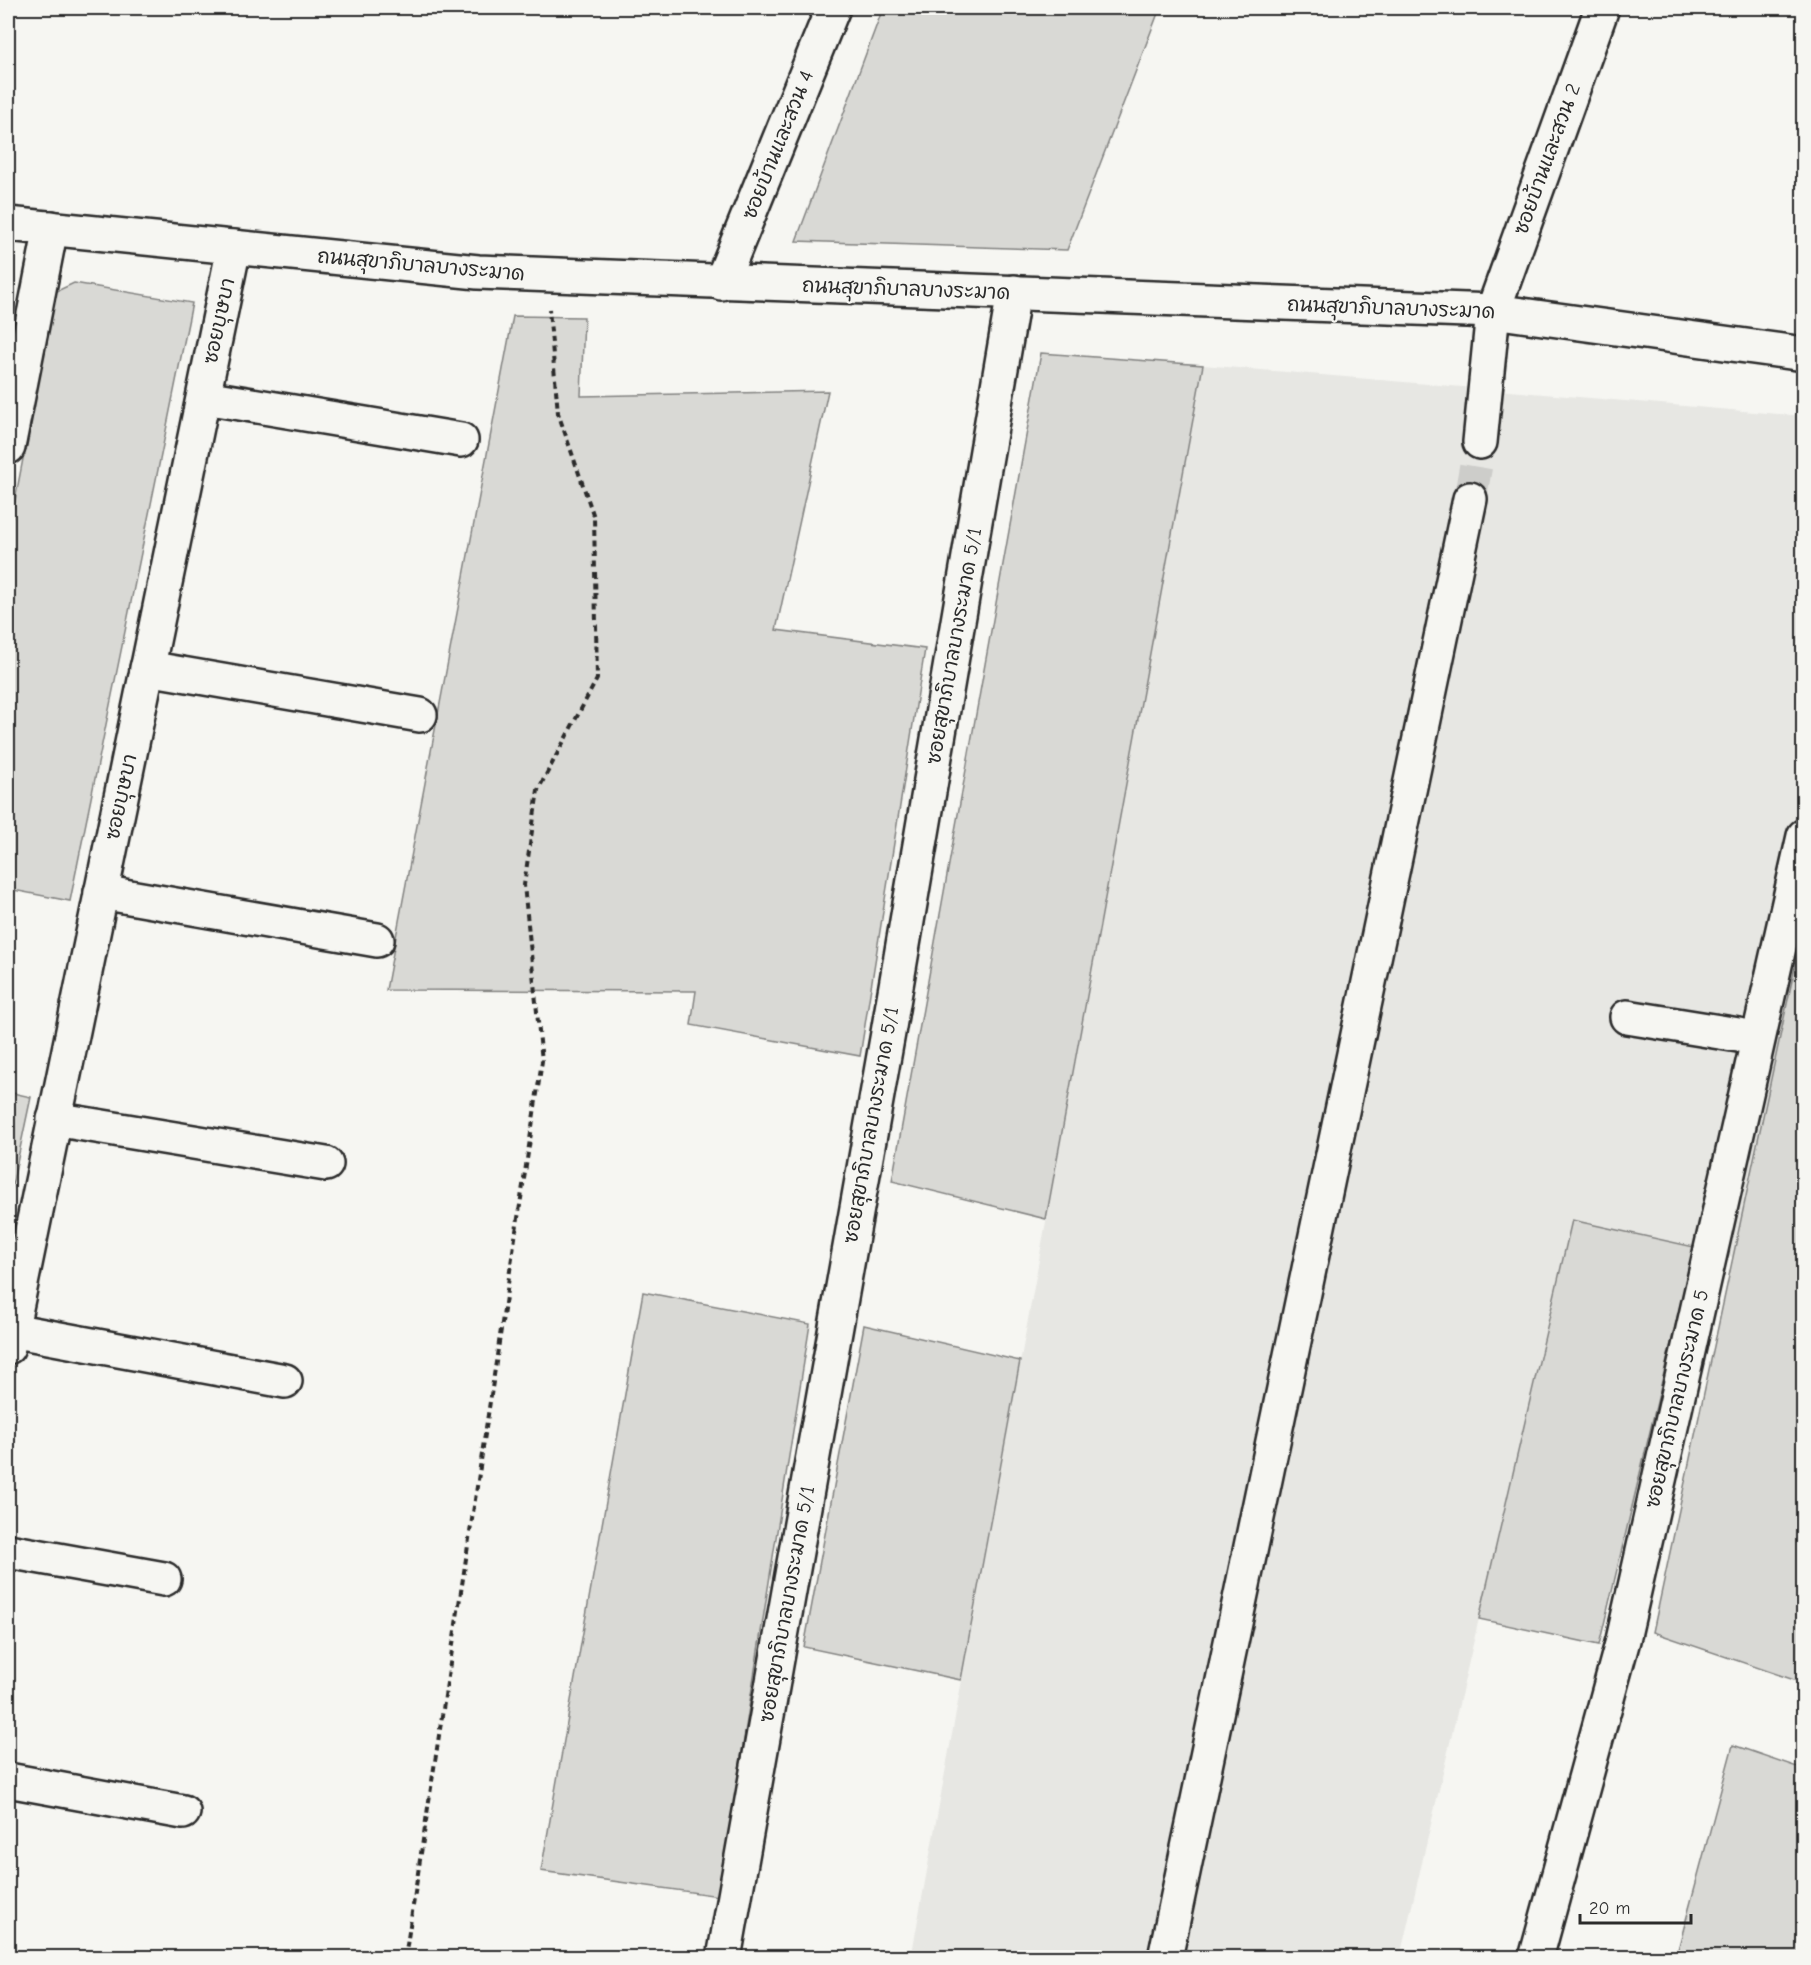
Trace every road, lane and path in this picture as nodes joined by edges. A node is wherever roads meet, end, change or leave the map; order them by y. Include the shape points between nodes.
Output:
1 (833, 8) edge
2 (1602, 8) edge
3 (8, 224) edge
4 (51, 228) junction
5 (234, 247) junction
6 (547, 275) junction
7 (722, 283) junction
8 (1014, 292) junction
9 (1493, 310) junction
10 (1803, 354) edge
11 (204, 397) junction
12 (461, 440) dead end
13 (1480, 442) tunnel mouth
14 (8, 447) edge
15 (1470, 499) tunnel mouth
16 (147, 668) junction
17 (420, 715) dead end
18 (1803, 836) edge
19 (101, 892) junction
20 (377, 940) dead end
21 (1628, 1017) dead end
22 (1757, 1038) junction
23 (54, 1119) junction
24 (326, 1164) dead end
25 (9, 1339) edge
26 (285, 1381) dead end
27 (8, 1551) edge
28 (164, 1579) dead end
29 (8, 1780) edge
30 (183, 1812) dead end
31 (405, 1958) edge
32 (724, 1958) edge
33 (1165, 1958) edge
34 (1536, 1958) edge

1 - 7 street, ซอยบ้านและสวน 4
2 - 9 street, ซอยบ้านและสวน 2
3 - 4 street, ถนนสุขาภิบาลบางระมาด
4 - 5 street, ถนนสุขาภิบาลบางระมาด
4 - 14 street
5 - 6 street, ถนนสุขาภิบาลบางระมาด via 478,272
5 - 11 street, ซอยบุษบา
6 - 7 street, ถนนสุขาภิบาลบางระมาด
6 - 31 path via 558,413 594,517 597,679 538,790 524,885 542,1061
7 - 8 street, ถนนสุขาภิบาลบางระมาด
8 - 9 street, ถนนสุขาภิบาลบางระมาด
8 - 32 street, ซอยสุขาภิบาลบางระมาด 5/1
9 - 10 street, ถนนสุขาภิบาลบางระมาด
9 - 13 street, ซอยบ้านและสวน 2
11 - 12 street
11 - 16 street, ซอยบุษบา
15 - 33 street
16 - 17 street
16 - 19 street, ซอยบุษบา
18 - 22 street, ซอยสุขาภิบาลบางระมาด 5
19 - 20 street
19 - 23 street, ซอยบุษบา
21 - 22 street
22 - 34 street, ซอยสุขาภิบาลบางระมาด 5 via 1623,1640
23 - 24 street
23 - 25 street, ซอยบุษบา
25 - 26 street
27 - 28 street
29 - 30 street

